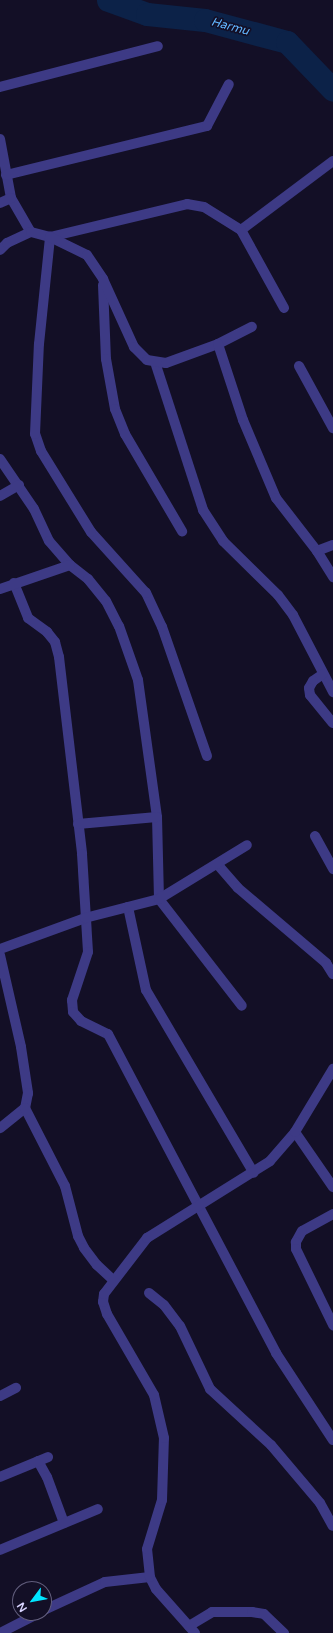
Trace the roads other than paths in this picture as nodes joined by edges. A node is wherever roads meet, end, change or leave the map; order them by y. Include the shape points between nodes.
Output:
1 (158, 46) dead end
2 (230, 84) dead end
3 (0, 87) edge
4 (0, 140) edge
5 (333, 161) edge
6 (6, 175) junction
7 (11, 198) junction
8 (0, 203) edge
9 (241, 230) junction
10 (31, 232) junction
11 (50, 236) junction
12 (0, 250) edge
13 (103, 279) junction
14 (284, 308) dead end
15 (252, 327) dead end
16 (218, 344) junction
17 (155, 362) junction
18 (299, 366) dead end
19 (333, 428) edge
20 (0, 459) edge
21 (19, 485) junction
22 (0, 496) edge
23 (182, 531) dead end
24 (333, 545) edge
25 (317, 551) junction
26 (70, 565) junction
27 (333, 577) edge
28 (14, 583) junction
29 (0, 588) edge
30 (323, 674) junction
31 (333, 692) edge
32 (333, 723) edge
33 (207, 756) dead end
34 (157, 817) junction
35 (78, 824) junction
36 (315, 836) dead end
37 (247, 845) dead end
38 (218, 865) junction
39 (333, 869) edge
40 (159, 899) junction
41 (128, 907) junction
42 (85, 918) junction
43 (0, 949) edge
44 (0, 955) edge
45 (333, 974) edge
46 (242, 1006) dead end
47 (333, 1070) edge
48 (25, 1108) junction
49 (0, 1128) edge
50 (295, 1132) junction
51 (254, 1173) junction
52 (333, 1187) edge
53 (199, 1206) junction
54 (333, 1214) edge
55 (114, 1281) junction
56 (149, 1293) dead end
57 (333, 1325) edge
58 (16, 1388) dead end
59 (0, 1396) edge
60 (333, 1440) edge
61 (48, 1457) dead end
62 (38, 1461) junction
63 (0, 1476) edge
64 (98, 1509) dead end
65 (64, 1523) junction
66 (333, 1526) edge
67 (0, 1550) edge
68 (150, 1577) junction
69 (52, 1606) edge
70 (23, 1621) edge
71 (192, 1630) edge
72 (0, 1633) edge
73 (284, 1633) edge

1 - 3 street
2 - 6 street via 207,126
4 - 6 street
5 - 9 street
6 - 7 street
7 - 8 street
7 - 10 street
9 - 11 street via 204,208 187,204
9 - 14 street
10 - 11 street
10 - 12 street via 6,243
11 - 13 street via 87,255
11 - 33 street via 39,344 35,434 42,451 91,532 146,593 162,627
13 - 17 street via 134,347 147,360
13 - 23 street via 106,359 115,409 125,434
15 - 16 street
16 - 17 street via 166,364
16 - 25 street via 266,478 276,498
17 - 30 street via 203,510 223,541 278,595 293,615
18 - 19 street
20 - 21 street
21 - 22 street
21 - 26 street via 34,509 49,542
24 - 25 street
25 - 27 street
26 - 28 street
26 - 34 street via 88,579 106,601 119,626 138,680
28 - 29 street
28 - 35 street via 28,618 47,632 55,642
30 - 31 street
30 - 32 street via 309,688 310,695
34 - 35 street
34 - 40 street
35 - 42 street
36 - 39 street
37 - 38 street
38 - 40 street
38 - 45 street via 238,888 326,963
40 - 41 street
40 - 46 street
41 - 42 street
41 - 51 street via 146,990
42 - 43 street
42 - 53 street via 88,952 72,1000 73,1012 81,1021 108,1034
44 - 48 street via 21,1047 28,1093
47 - 50 street
48 - 49 street
48 - 55 street via 65,1186 78,1236 84,1248
50 - 51 street via 270,1161
50 - 52 street
51 - 53 street
53 - 55 street via 147,1238
53 - 60 street via 276,1353
54 - 57 street via 302,1231 296,1242 296,1249
55 - 68 street via 104,1294 103,1302 154,1395 164,1438 162,1500 147,1549
56 - 66 street via 164,1305 180,1326 210,1389 271,1444 320,1503
58 - 59 street
61 - 62 street
62 - 63 street
62 - 65 street via 47,1477
64 - 65 street
65 - 67 street
68 - 69 street via 105,1582
68 - 71 street via 156,1589
70 - 72 street
71 - 73 street via 212,1612 252,1612 264,1614

